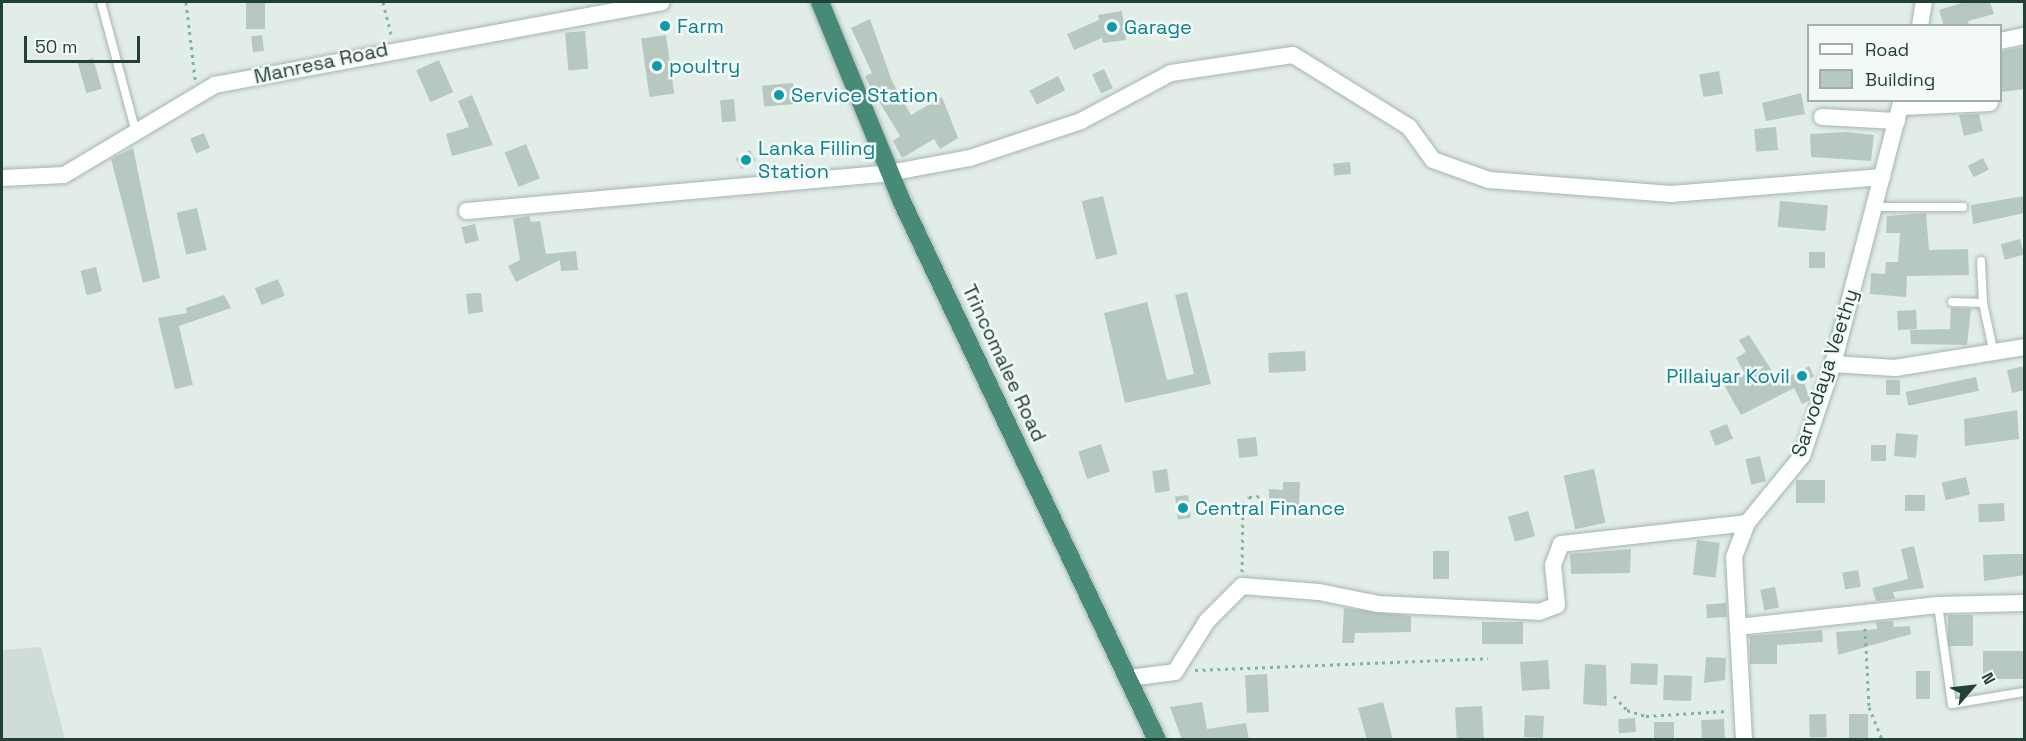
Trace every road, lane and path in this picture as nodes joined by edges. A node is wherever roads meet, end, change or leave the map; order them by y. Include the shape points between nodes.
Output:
1 (101, 2) edge
2 (186, 2) edge
3 (383, 2) edge
4 (661, 2) edge
5 (820, 2) edge
6 (1924, 2) edge
7 (1920, 24) edge
8 (2025, 36) edge
9 (2002, 41) edge
10 (394, 48) junction
11 (198, 95) junction
12 (1990, 103) dead end
13 (1900, 110) edge
14 (1822, 117) dead end
15 (136, 133) junction
16 (889, 172) junction
17 (1882, 177) junction
18 (2, 178) edge
19 (1874, 207) junction
20 (1963, 207) dead end
21 (467, 211) dead end
22 (1981, 261) dead end
23 (1952, 302) dead end
24 (1983, 303) junction
25 (2025, 347) edge
26 (1994, 354) junction
27 (1833, 364) junction
28 (1264, 496) dead end
29 (1746, 523) junction
30 (1242, 586) junction
31 (2025, 603) edge
32 (1938, 605) junction
33 (1864, 615) junction
34 (1738, 627) junction
35 (1488, 658) dead end
36 (1175, 672) junction
37 (1129, 678) junction
38 (2025, 692) edge
39 (1614, 696) dead end
40 (1744, 712) junction
41 (1157, 740) edge
42 (1744, 740) edge
43 (1882, 740) edge

1 - 15 lane
2 - 11 path
3 - 10 path
4 - 10 street, Manresa Road
5 - 16 highway, Trincomalee Road
6 - 7 street
8 - 9 street
10 - 11 street, Manresa Road via 215,85
11 - 15 street, Manresa Road
12 - 13 street
13 - 14 street
13 - 17 street, Sarvodaya Veethy
15 - 18 street, Manresa Road via 64,175
16 - 17 street via 970,158 1081,121 1172,73 1293,56 1409,127 1433,160 1489,180 1671,194
16 - 21 street
16 - 37 highway, Trincomalee Road
17 - 19 street, Sarvodaya Veethy
19 - 20 lane
19 - 27 street, Sarvodaya Veethy
22 - 24 lane
23 - 24 lane
24 - 26 lane
25 - 26 street
26 - 27 street via 1895,368
27 - 29 street, Sarvodaya Veethy via 1802,456
28 - 30 path via 1249,497 1243,504
29 - 30 street via 1562,544 1553,565 1557,605 1539,612 1378,604 1319,592
29 - 34 street, Sarvodaya Veethy via 1734,557
30 - 36 street via 1207,621
31 - 32 street
32 - 33 street
32 - 38 lane via 1952,704
33 - 34 street
33 - 43 path via 1869,707
34 - 40 street, Sarvodaya Veethy
35 - 36 path
36 - 37 street
37 - 41 highway, Trincomalee Road
39 - 40 path via 1626,710 1646,716 1678,710
40 - 42 street, Sarvodaya Veethy

